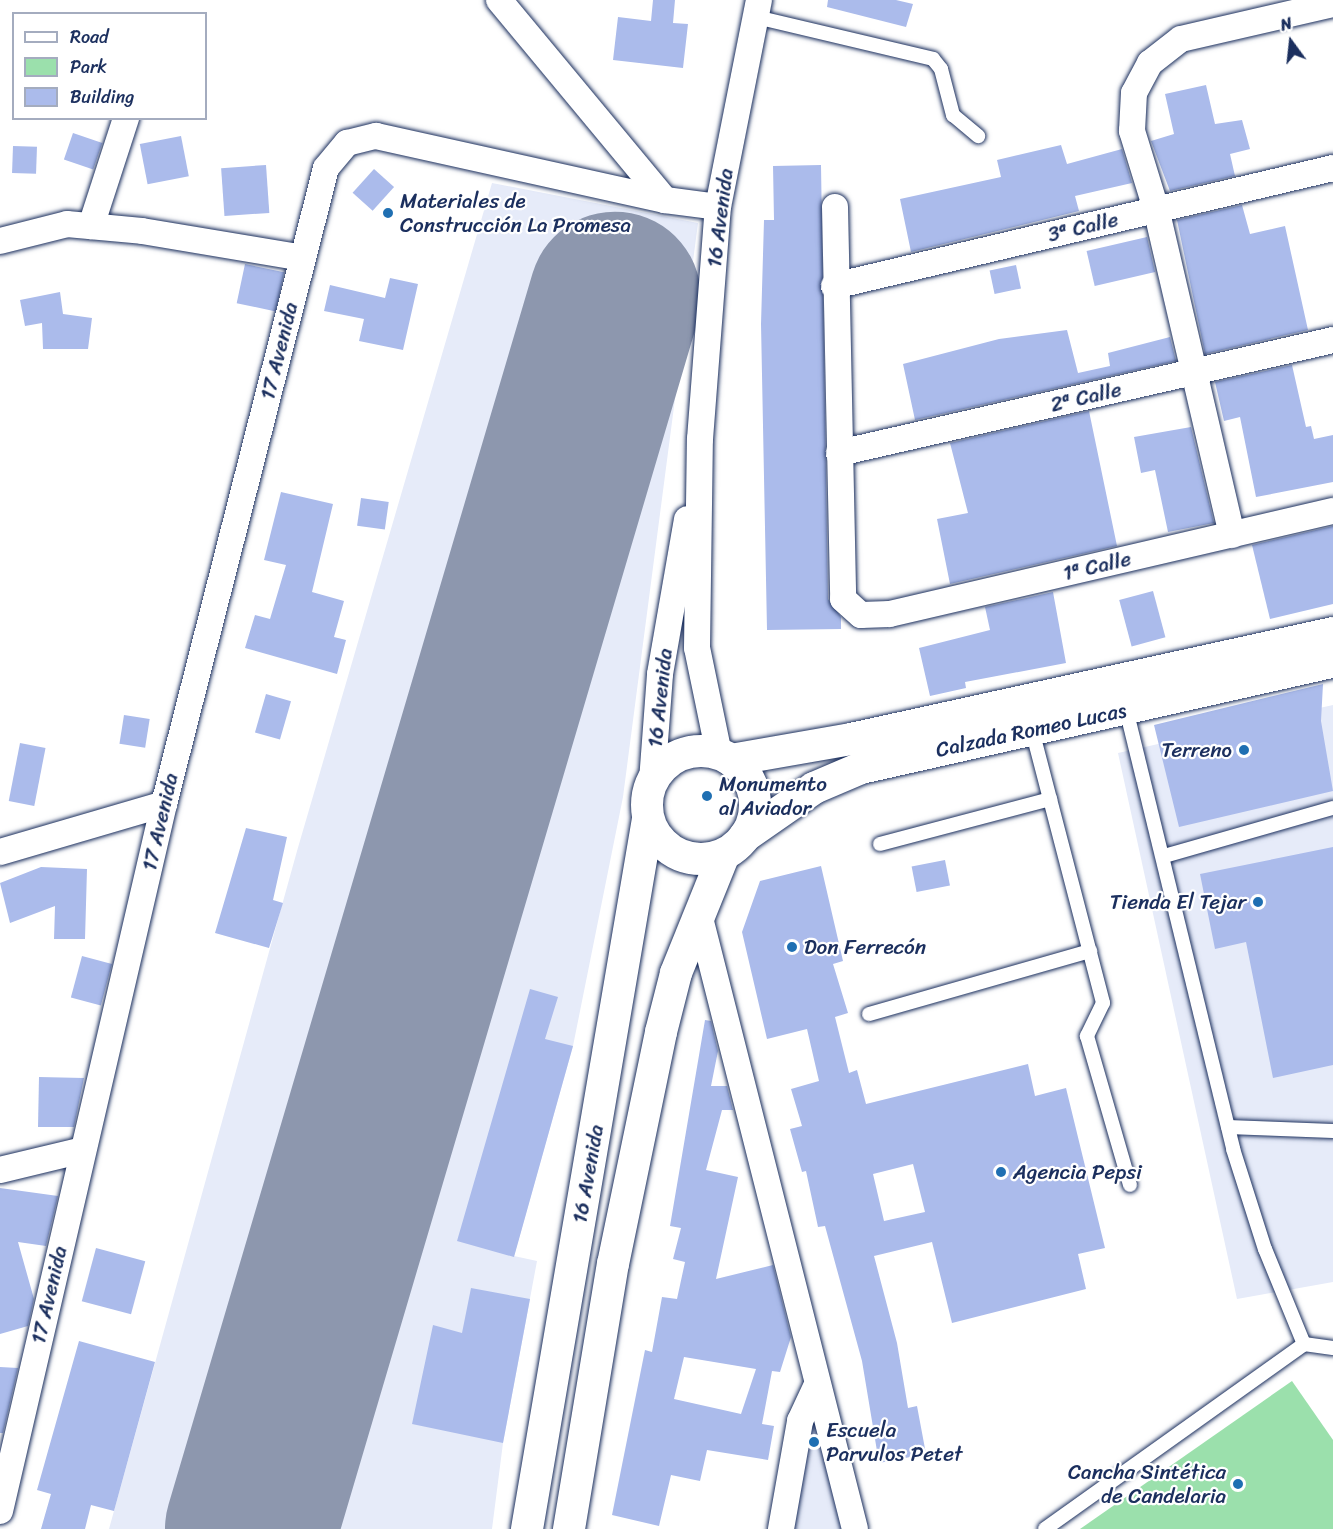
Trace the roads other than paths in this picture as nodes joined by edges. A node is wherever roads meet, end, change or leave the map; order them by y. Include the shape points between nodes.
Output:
1 (499, 0) edge
2 (1333, 4) edge
3 (758, 8) edge
4 (125, 120) edge
5 (978, 136) dead end
6 (1333, 168) edge
7 (665, 200) junction
8 (718, 207) junction
9 (835, 207) dead end
10 (1155, 209) junction
11 (91, 226) junction
12 (0, 241) edge
13 (303, 258) junction
14 (834, 286) junction
15 (1333, 340) edge
16 (1194, 372) junction
17 (700, 439) junction
18 (839, 453) junction
19 (1333, 511) edge
20 (1232, 535) junction
21 (1333, 633) edge
22 (1333, 662) edge
23 (1126, 709) junction
24 (1032, 730) junction
25 (725, 757) junction
26 (652, 781) junction
27 (1050, 799) junction
28 (164, 804) junction
29 (1333, 808) edge
30 (648, 819) junction
31 (880, 844) dead end
32 (735, 845) junction
33 (0, 852) edge
34 (1164, 856) junction
35 (699, 914) junction
36 (1090, 951) junction
37 (869, 1014) dead end
38 (1228, 1127) junction
39 (1333, 1131) edge
40 (83, 1150) junction
41 (0, 1170) edge
42 (1130, 1185) dead end
43 (565, 1308) junction
44 (605, 1312) junction
45 (1304, 1344) junction
46 (1333, 1348) edge
47 (817, 1384) junction
48 (0, 1511) edge
49 (528, 1529) edge
50 (569, 1529) edge
51 (781, 1529) edge
52 (855, 1529) edge
53 (1045, 1529) edge

1 - 7 street
2 - 10 street via 1181,39 1149,63 1134,93 1132,131
3 - 5 lane via 933,59 941,69 952,115
3 - 8 street, 16 Avenida
4 - 11 street
6 - 10 street, 3ª Calle
7 - 8 street
7 - 13 street, 17 Avenida via 376,136 348,142 326,168
8 - 17 street, 16 Avenida
9 - 14 street
10 - 14 street, 3ª Calle
10 - 16 street
11 - 12 street via 66,224
11 - 13 street
13 - 28 street, 17 Avenida
14 - 18 street
15 - 16 street, 2ª Calle
16 - 18 street, 2ª Calle
16 - 20 street
17 - 25 street, 16 Avenida via 697,648
17 - 26 street, 16 Avenida via 660,674
18 - 20 street, 1ª Calle via 843,599 861,615 890,614
19 - 20 street, 1ª Calle
21 - 25 street, Calzada Romeo Lucas via 851,739
22 - 23 street, Calzada Romeo Lucas
23 - 24 street, Calzada Romeo Lucas
23 - 34 lane
24 - 27 lane
24 - 32 street, Calzada Romeo Lucas via 861,768 814,788
25 - 26 street via 703,751 673,758
25 - 32 street via 743,771 755,803
26 - 30 street
27 - 31 lane
27 - 36 lane
28 - 33 street
28 - 40 street, 17 Avenida
29 - 34 lane
30 - 32 street via 670,850 706,859
30 - 43 street, 16 Avenida
32 - 35 street, 16 Avenida
34 - 38 lane
35 - 44 street, 16 Avenida via 661,1032
35 - 47 street
36 - 37 lane
36 - 42 lane via 1103,1003 1088,1036
38 - 39 lane
38 - 45 lane via 1265,1249
40 - 41 street
40 - 48 street, 17 Avenida
43 - 44 street
43 - 49 street, 16 Avenida
44 - 50 street, 16 Avenida
45 - 46 lane
45 - 53 lane
47 - 51 street via 800,1421
47 - 52 street

